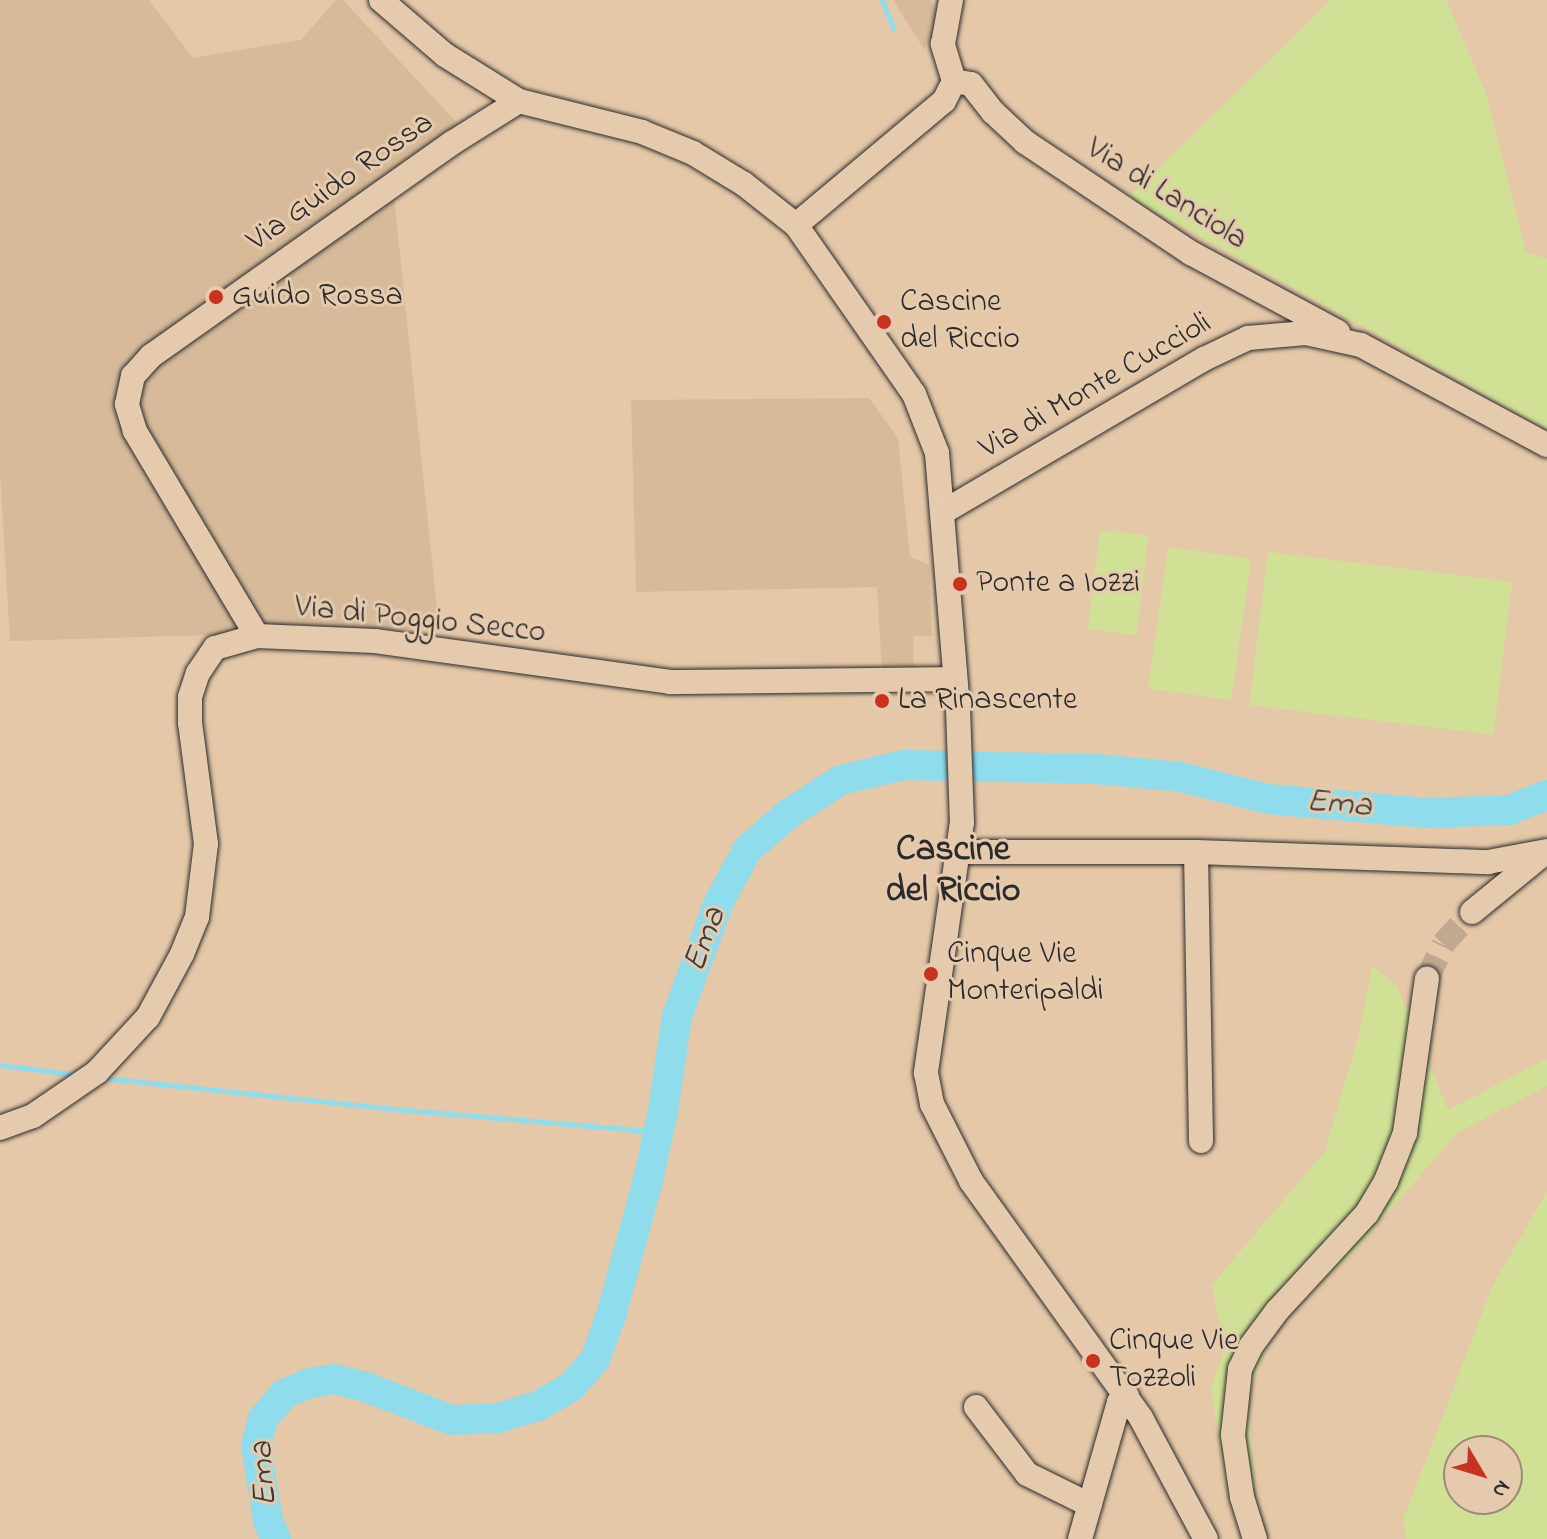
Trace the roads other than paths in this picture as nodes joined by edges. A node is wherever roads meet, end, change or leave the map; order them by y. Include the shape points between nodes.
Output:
1 (381, 0) edge
2 (951, 0) edge
3 (954, 81) junction
4 (519, 101) junction
5 (796, 225) junction
6 (1361, 345) junction
7 (1547, 445) edge
8 (943, 512) junction
9 (257, 636) junction
10 (955, 679) junction
11 (961, 835) junction
12 (1547, 851) edge
13 (1196, 852) junction
14 (1472, 912) tunnel mouth
15 (1427, 979) tunnel mouth
16 (0, 1128) edge
17 (1201, 1141) dead end
18 (1127, 1396) junction
19 (976, 1407) dead end
20 (1090, 1505) junction
21 (1080, 1539) edge
22 (1206, 1539) edge
23 (1255, 1539) edge

1 - 4 street via 445,55
2 - 3 street via 943,44
3 - 5 street via 944,101
3 - 6 street, Via di Lanciola via 971,84 1025,142 1191,253
4 - 5 street via 642,132 693,153
4 - 9 street, Via Guido Rossa via 151,356 133,376 127,404 135,431
5 - 8 street via 914,394 937,453
6 - 7 street, Via di Monte Cuccioli
6 - 8 street, Via di Monte Cuccioli via 1306,333 1248,338
8 - 10 street
9 - 10 street, Via di Poggio Secco via 375,641 670,682
9 - 16 street, Via di Poggio Secco via 215,648 190,697 206,844 197,917 165,986 148,1017 97,1072 33,1116
10 - 11 street
11 - 13 street
11 - 18 street via 926,1073 932,1104 971,1181
12 - 13 street via 1488,862
12 - 14 street
13 - 17 street
15 - 23 street via 1405,1133 1386,1181 1367,1213 1277,1311 1240,1369 1233,1435 1242,1497
18 - 20 street via 1119,1402
18 - 22 street
19 - 20 street via 1027,1474
20 - 21 street

